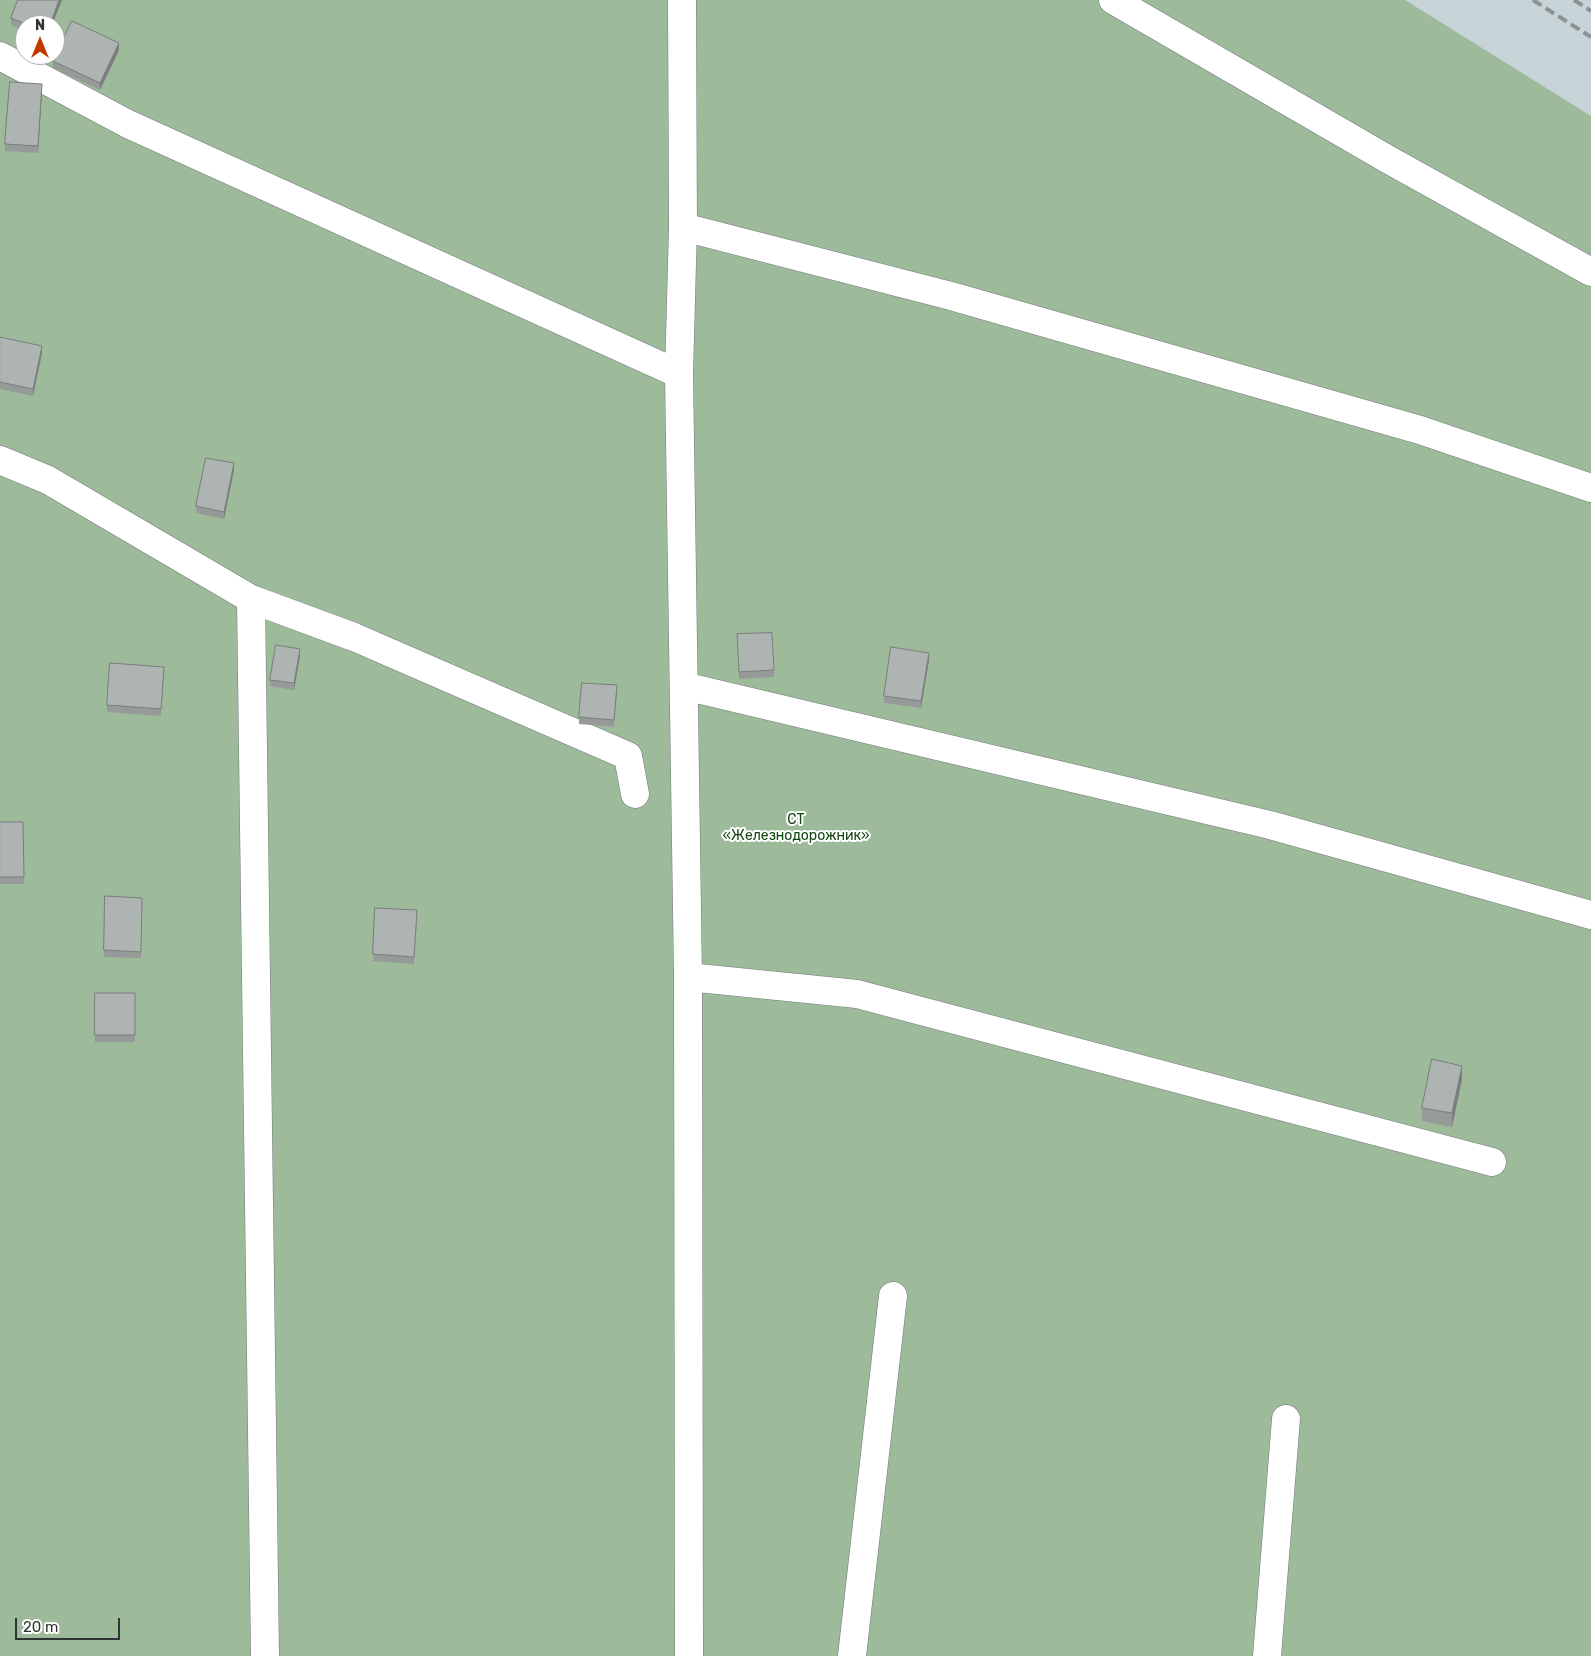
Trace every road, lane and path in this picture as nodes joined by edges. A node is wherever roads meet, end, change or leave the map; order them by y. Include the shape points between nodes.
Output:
1 (1113, 0) edge
2 (678, 3) edge
3 (0, 56) edge
4 (683, 227) junction
5 (1591, 272) edge
6 (678, 374) junction
7 (0, 460) edge
8 (1591, 488) edge
9 (252, 599) junction
10 (684, 686) junction
11 (635, 794) dead end
12 (1591, 915) edge
13 (688, 977) junction
14 (1492, 1162) dead end
15 (893, 1296) dead end
16 (1286, 1419) dead end
17 (265, 1656) edge
18 (689, 1656) edge
19 (852, 1656) edge
20 (1267, 1656) edge

1 - 5 street via 1389,160
2 - 4 street
3 - 6 street via 128,124
4 - 6 street
4 - 8 street via 951,296 1420,430
6 - 10 street
7 - 9 street via 48,480
9 - 11 street via 354,637 628,756
9 - 17 street
10 - 12 street via 1270,825
10 - 13 street
13 - 14 street via 857,994
13 - 18 street
15 - 19 street
16 - 20 street

